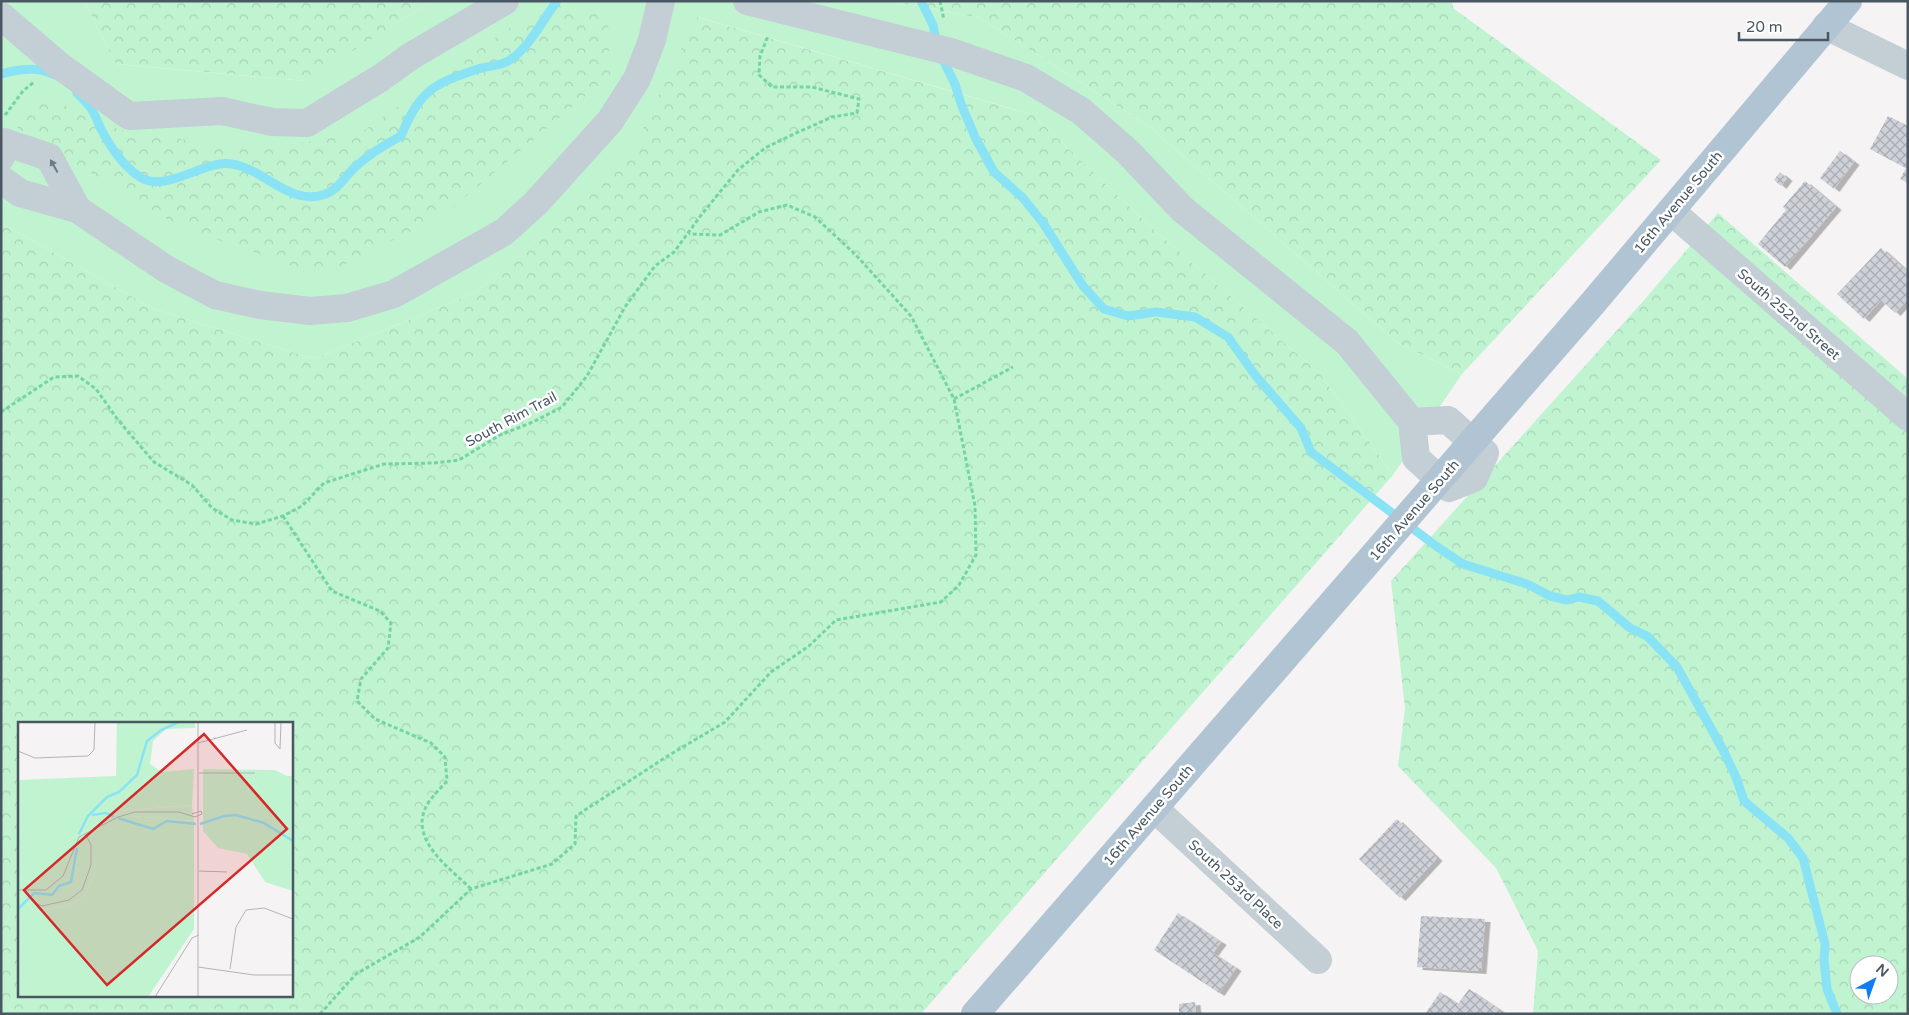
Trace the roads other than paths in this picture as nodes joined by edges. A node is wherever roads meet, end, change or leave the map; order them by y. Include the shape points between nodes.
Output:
1 (505, 1) edge
2 (661, 1) edge
3 (747, 1) edge
4 (1848, 1) edge
5 (1, 16) edge
6 (1826, 26) junction
7 (1908, 66) edge
8 (1, 157) edge
9 (1, 179) edge
10 (77, 209) junction
11 (1671, 211) junction
12 (1908, 417) edge
13 (1412, 422) dead end
14 (1154, 808) junction
15 (1318, 960) dead end
16 (975, 1014) edge

1 - 5 street via 307,123 272,122 222,111 129,116 56,63
2 - 10 street via 652,40 637,79 610,121 573,164 504,232 394,294 347,308 310,311 215,295 166,270
3 - 13 street via 951,52 1026,78 1080,111 1128,152 1182,209 1347,342
4 - 6 main road, 16th Avenue South
6 - 7 street
6 - 11 main road, 16th Avenue South
10 -> 8 street via 49,157 4,142
9 - 10 street via 20,193
11 - 12 street, South 252nd Street
11 - 14 main road, 16th Avenue South
14 - 15 street, South 253rd Place
14 - 16 main road, 16th Avenue South

